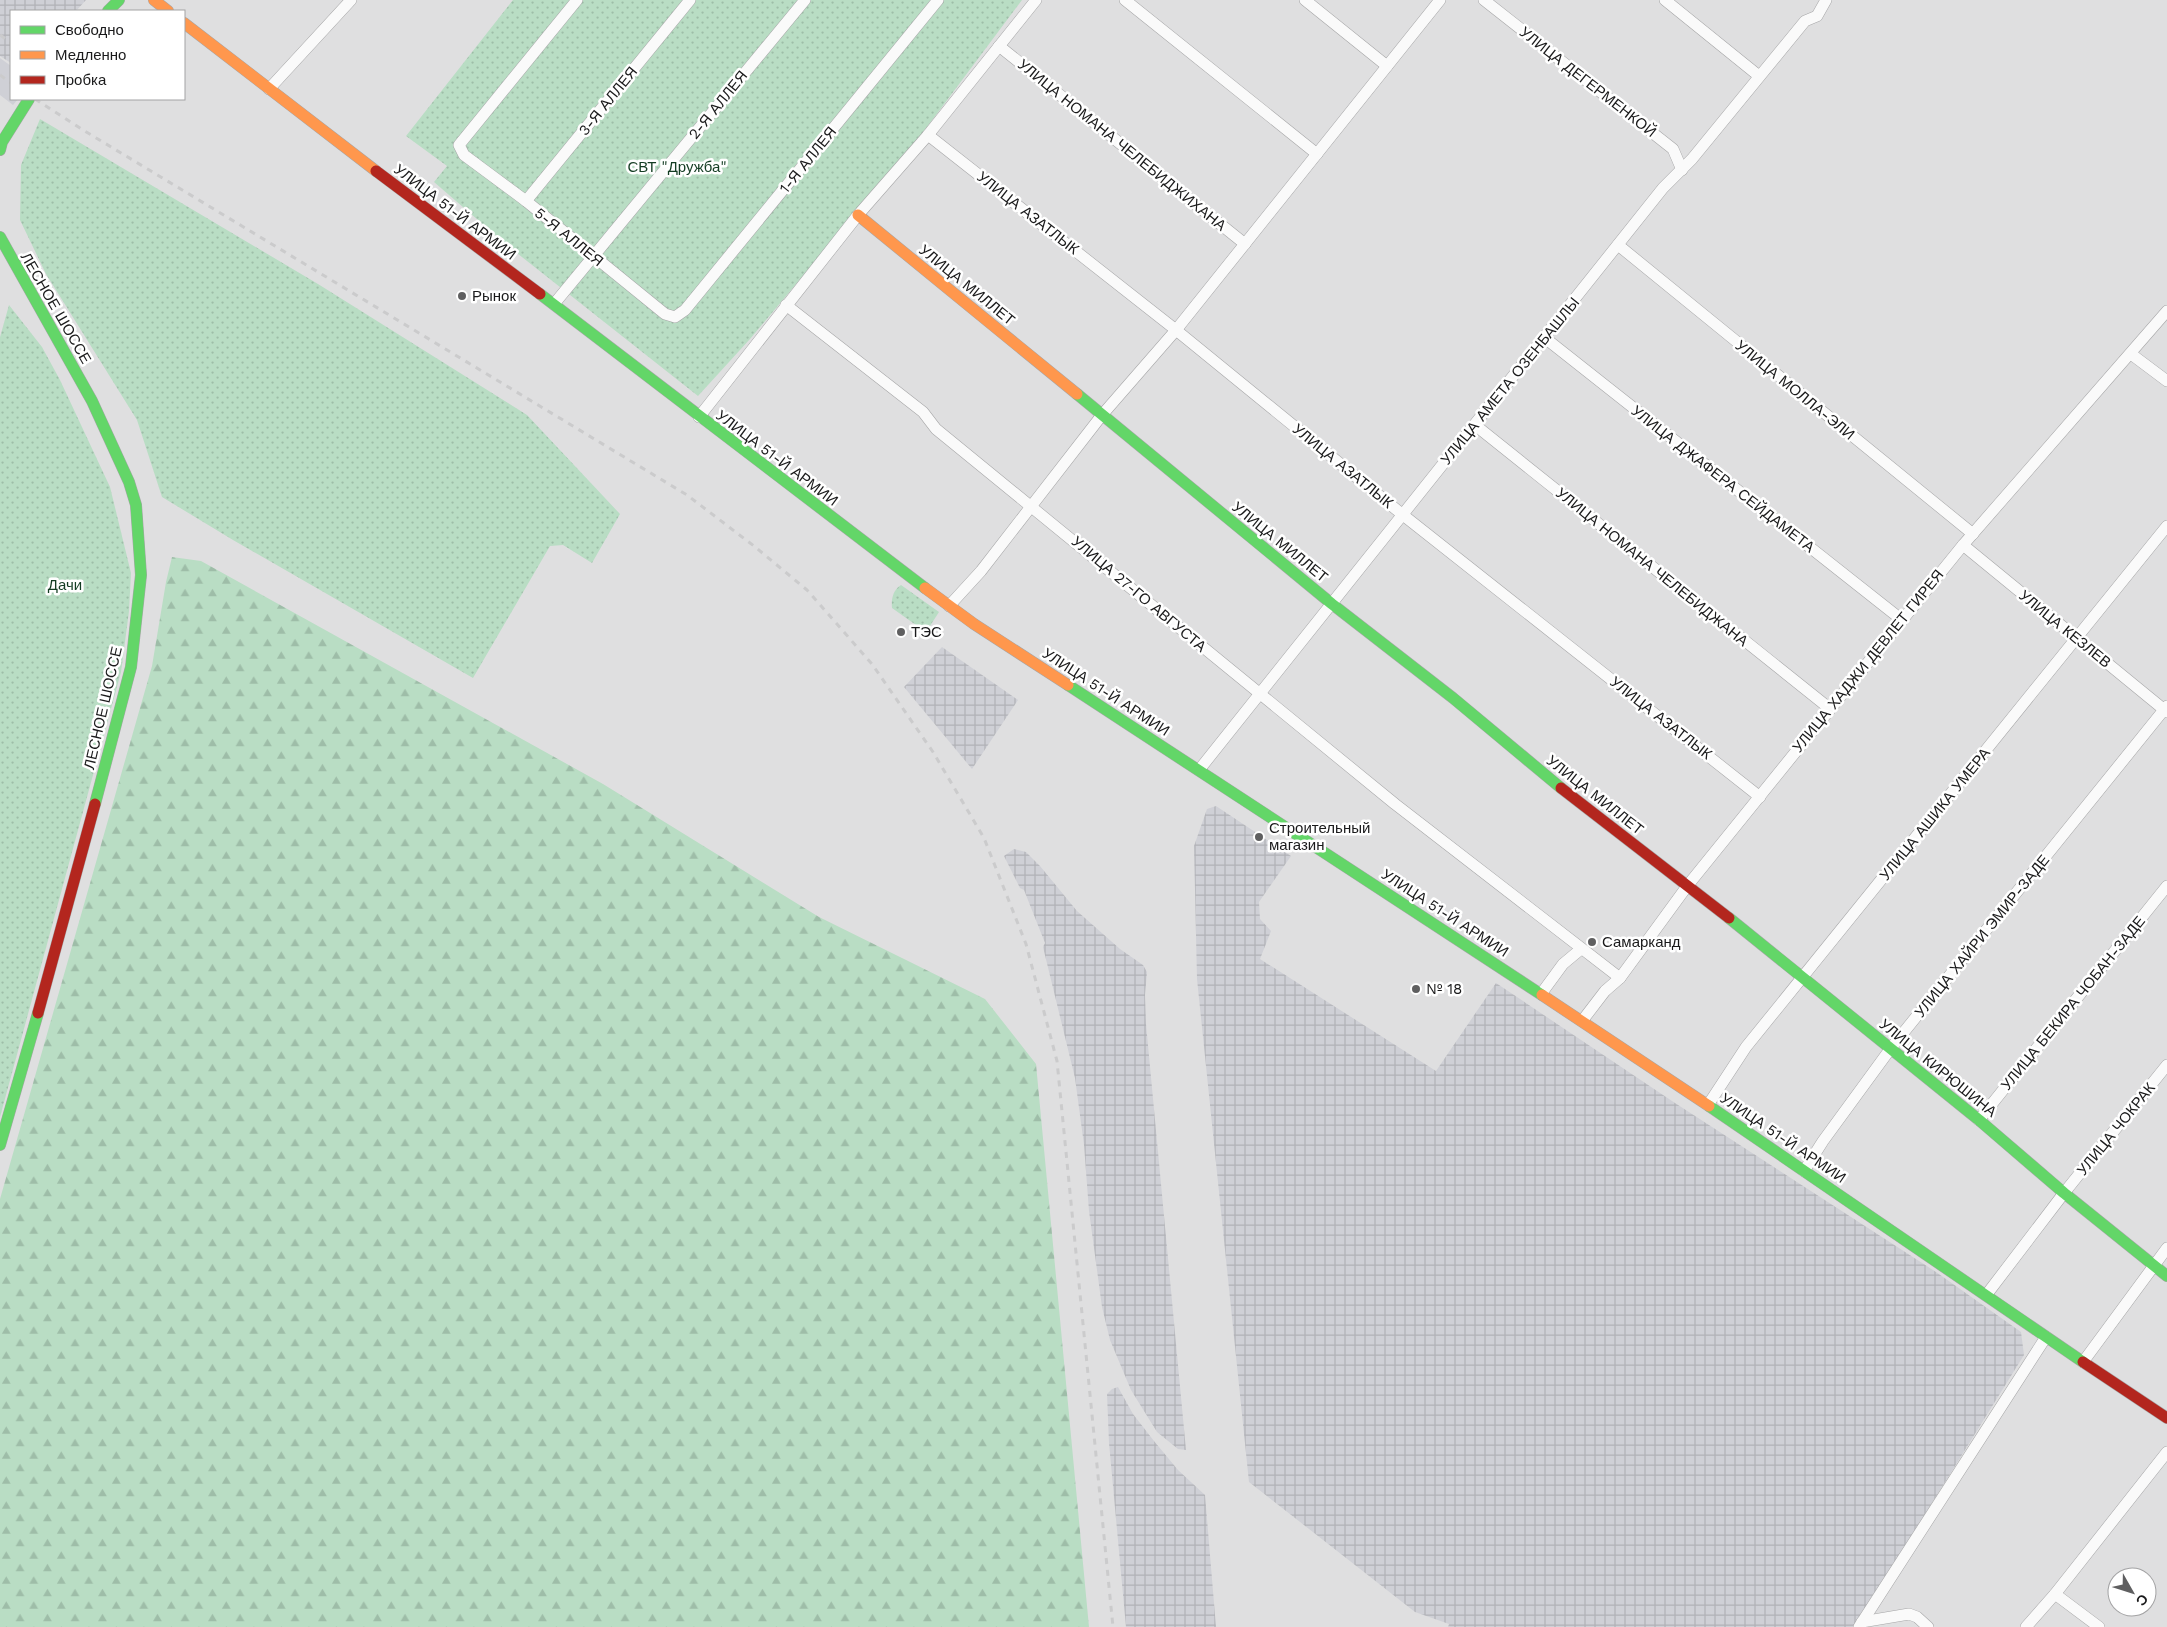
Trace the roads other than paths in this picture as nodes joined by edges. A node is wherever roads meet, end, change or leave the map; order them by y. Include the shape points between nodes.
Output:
1 (119, 0) edge
2 (154, 0) edge
3 (351, 0) edge
4 (577, 0) edge
5 (690, 0) edge
6 (804, 0) edge
7 (938, 0) edge
8 (1036, 0) edge
9 (1125, 0) edge
10 (1305, 0) edge
11 (1440, 0) edge
12 (1484, 0) edge
13 (1665, 0) edge
14 (1826, 0) edge
15 (109, 10) edge
16 (167, 10) edge
17 (185, 24) edge
18 (999, 46) junction
19 (1387, 66) junction
20 (1759, 76) junction
21 (269, 89) junction
22 (28, 100) edge
23 (928, 135) junction
24 (0, 150) edge
25 (1317, 154) junction
26 (1682, 170) junction
27 (526, 201) junction
28 (858, 215) junction
29 (0, 237) edge
30 (1245, 244) junction
31 (1618, 245) junction
32 (593, 256) junction
33 (554, 304) junction
34 (786, 306) junction
35 (2167, 311) edge
36 (675, 317) joint
37 (1176, 330) junction
38 (1545, 338) junction
39 (2131, 354) junction
40 (2167, 381) edge
41 (1102, 415) junction
42 (700, 417) junction
43 (1475, 425) junction
44 (1031, 505) junction
45 (1403, 515) junction
46 (2167, 526) edge
47 (1973, 534) junction
48 (1963, 545) junction
49 (1332, 604) junction
50 (949, 606) junction
51 (1902, 620) junction
52 (2076, 639) junction
53 (1260, 694) junction
54 (1829, 708) junction
55 (2166, 709) edge
56 (1199, 770) junction
57 (1760, 797) junction
58 (1688, 885) junction
59 (2167, 886) edge
60 (1581, 949) junction
61 (1620, 978) junction
62 (1802, 978) junction
63 (1541, 994) junction
64 (1582, 1021) junction
65 (1891, 1048) junction
66 (2167, 1065) edge
67 (1708, 1105) junction
68 (1979, 1120) junction
69 (0, 1145) edge
70 (1804, 1171) junction
71 (2064, 1193) junction
72 (2167, 1248) edge
73 (2153, 1266) junction
74 (2167, 1276) edge
75 (1987, 1294) junction
76 (2046, 1337) junction
77 (2083, 1362) junction
78 (2167, 1418) edge
79 (2167, 1452) edge
80 (2055, 1594) junction
81 (1860, 1625) edge
82 (1928, 1627) edge
83 (2026, 1627) edge
84 (2099, 1627) edge

1 - 15 main road
2 - 16 main road
3 - 21 street
4 - 27 street, 5-Я АЛЛЕЯ via 459,145 464,156
5 - 27 street, 3-Я АЛЛЕЯ
6 - 32 street, 2-Я АЛЛЕЯ
7 - 36 street, 1-Я АЛЛЕЯ via 691,303
8 - 18 street
9 - 25 street
10 - 19 street
11 - 19 street
12 - 26 street, УЛИЦА ДЕГЕРМЕНКОЙ via 1673,148
13 - 20 street
14 - 20 street, УЛИЦА АМЕТА ОЗЕНБАШЛЫ via 1817,16 1805,21
17 - 21 main road, УЛИЦА 51-Й АРМИИ
18 - 23 street
18 - 30 street, УЛИЦА НОМАНА ЧЕЛЕБИДЖИХАНА
19 - 25 street
20 - 26 street, УЛИЦА АМЕТА ОЗЕНБАШЛЫ
21 - 33 main road, УЛИЦА 51-Й АРМИИ via 396,188
22 - 24 main road
23 - 28 street
23 - 37 street, УЛИЦА АЗАТЛЫК
25 - 30 street
26 - 31 street, УЛИЦА АМЕТА ОЗЕНБАШЛЫ
27 - 32 street, 5-Я АЛЛЕЯ
28 - 34 street
28 - 41 main road, УЛИЦА МИЛЛЕТ
29 - 69 main road, ЛЕСНОЕ ШОССЕ via 92,401 130,482 136,505 141,575 131,667
30 - 37 street
31 - 38 street, УЛИЦА АМЕТА ОЗЕНБАШЛЫ
31 - 47 street, УЛИЦА МОЛЛА-ЭЛИ
32 - 33 street, 2-Я АЛЛЕЯ
32 - 36 street, 5-Я АЛЛЕЯ via 665,314
33 - 42 main road, УЛИЦА 51-Й АРМИИ
34 - 42 street
34 - 44 street, УЛИЦА 27-ГО АВГУСТА via 923,412 936,429
35 - 39 street, УЛИЦА ХАДЖИ ДЕВЛЕТ ГИРЕЯ
37 - 41 street
37 - 45 street, УЛИЦА АЗАТЛЫК
38 - 43 street, УЛИЦА АМЕТА ОЗЕНБАШЛЫ
38 - 51 street, УЛИЦА ДЖАФЕРА СЕЙДАМЕТА
39 - 40 street
39 - 47 street, УЛИЦА ХАДЖИ ДЕВЛЕТ ГИРЕЯ
41 - 44 street
41 - 49 main road, УЛИЦА МИЛЛЕТ
42 - 50 main road, УЛИЦА 51-Й АРМИИ
43 - 45 street, УЛИЦА АМЕТА ОЗЕНБАШЛЫ
43 - 54 street, УЛИЦА НОМАНА ЧЕЛЕБИДЖАНА
44 - 50 street via 981,571
44 - 53 street, УЛИЦА 27-ГО АВГУСТА
45 - 49 street, УЛИЦА АМЕТА ОЗЕНБАШЛЫ
45 - 57 street, УЛИЦА АЗАТЛЫК
46 - 52 street, УЛИЦА АШИКА УМЕРА
47 - 48 street, УЛИЦА ХАДЖИ ДЕВЛЕТ ГИРЕЯ
48 - 51 street, УЛИЦА ХАДЖИ ДЕВЛЕТ ГИРЕЯ
48 - 52 street, УЛИЦА КЕЗЛЕВ
49 - 53 street, УЛИЦА АМЕТА ОЗЕНБАШЛЫ
49 - 58 main road, УЛИЦА МИЛЛЕТ via 1453,698 1563,790
50 - 56 main road, УЛИЦА 51-Й АРМИИ
51 - 54 street, УЛИЦА ХАДЖИ ДЕВЛЕТ ГИРЕЯ
52 - 55 street, УЛИЦА КЕЗЛЕВ
52 - 62 street, УЛИЦА АШИКА УМЕРА
53 - 56 street, УЛИЦА АМЕТА ОЗЕНБАШЛЫ
53 - 60 street, УЛИЦА 27-ГО АВГУСТА
54 - 57 street, УЛИЦА ХАДЖИ ДЕВЛЕТ ГИРЕЯ
55 - 65 street, УЛИЦА ХАЙРИ ЭМИР-ЗАДЕ
56 - 63 main road, УЛИЦА 51-Й АРМИИ
57 - 58 street, УЛИЦА ХАДЖИ ДЕВЛЕТ ГИРЕЯ
58 - 61 street, УЛИЦА ХАДЖИ ДЕВЛЕТ ГИРЕЯ
58 - 62 main road, УЛИЦА КИРЮШИНА
59 - 68 street, УЛИЦА БЕКИРА ЧОБАН-ЗАДЕ
60 - 61 street, УЛИЦА 27-ГО АВГУСТА
60 - 63 street via 1563,964
61 - 64 street, УЛИЦА ХАДЖИ ДЕВЛЕТ ГИРЕЯ via 1605,991
62 - 65 main road, УЛИЦА КИРЮШИНА
62 - 67 street, УЛИЦА АШИКА УМЕРА via 1746,1047
63 - 64 main road, УЛИЦА 51-Й АРМИИ
64 - 67 main road, УЛИЦА 51-Й АРМИИ
65 - 68 main road, УЛИЦА КИРЮШИНА
65 - 70 street, УЛИЦА ХАЙРИ ЭМИР-ЗАДЕ
66 - 71 street, УЛИЦА ЧОКРАК
67 - 70 main road, УЛИЦА 51-Й АРМИИ
68 - 71 main road, УЛИЦА КИРЮШИНА
70 - 75 main road, УЛИЦА 51-Й АРМИИ
71 - 73 main road, УЛИЦА КИРЮШИНА
71 - 75 street, УЛИЦА ЧОКРАК
72 - 73 street
73 - 74 main road, УЛИЦА КИРЮШИНА
73 - 77 street
75 - 76 main road, УЛИЦА 51-Й АРМИИ
76 - 77 main road, УЛИЦА 51-Й АРМИИ
76 - 81 street
77 - 78 main road, УЛИЦА 51-Й АРМИИ
79 - 80 street
80 - 83 street
80 - 84 street
81 - 82 street via 1910,1614

